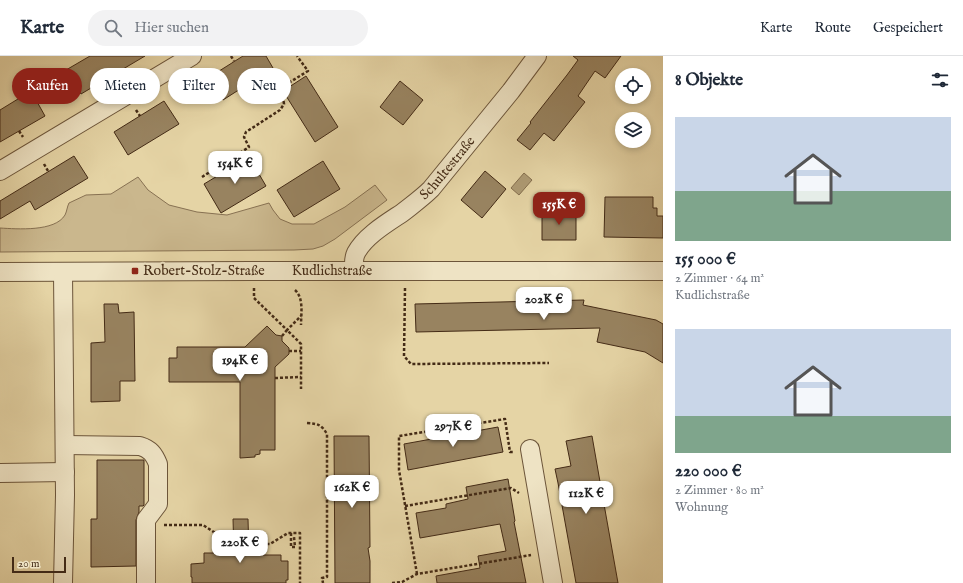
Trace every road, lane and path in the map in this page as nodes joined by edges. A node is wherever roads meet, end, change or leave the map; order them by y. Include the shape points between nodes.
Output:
1 (192, 56) edge
2 (231, 56) edge
3 (296, 56) edge
4 (537, 56) edge
5 (234, 61) dead end
6 (19, 131) dead end
7 (22, 136) dead end
8 (0, 171) edge
9 (202, 177) dead end
10 (354, 271) junction
11 (406, 271) junction
12 (663, 271) edge
13 (0, 272) edge
14 (63, 272) junction
15 (254, 286) dead end
16 (294, 288) dead end
17 (301, 316) junction
18 (301, 325) dead end
19 (287, 330) junction
20 (282, 336) dead end
21 (289, 351) dead end
22 (301, 351) junction
23 (549, 363) dead end
24 (301, 377) junction
25 (275, 378) dead end
26 (301, 389) dead end
27 (307, 423) dead end
28 (65, 446) junction
29 (530, 449) joint
30 (65, 472) junction
31 (0, 473) edge
32 (512, 488) dead end
33 (405, 506) junction
34 (146, 524) junction
35 (291, 533) junction
36 (294, 538) dead end
37 (533, 555) dead end
38 (417, 574) junction
39 (63, 583) edge
40 (146, 583) edge
41 (300, 583) edge
42 (323, 583) edge
43 (392, 583) edge
44 (553, 583) edge

1 - 8 street
2 - 5 path
3 - 9 path via 308,71 277,90 284,104 280,110 246,132 244,137 249,147
4 - 10 street, Schultestraße via 431,189 362,245 356,254
6 - 7 path
10 - 11 street, Kudlichstraße
10 - 14 street, Kudlichstraße
11 - 12 street, Kudlichstraße
11 - 23 path via 404,356 412,364
13 - 14 street, Kudlichstraße
14 - 28 street
15 - 19 path via 254,298
16 - 17 path via 301,299
17 - 18 path
17 - 19 path
19 - 20 path
19 - 22 path via 301,344
21 - 22 path
22 - 24 path
24 - 25 path
24 - 26 path
27 - 42 path via 318,424 327,434 327,577 322,578
28 - 30 street
28 - 34 street via 140,446 152,452 158,464 158,504 146,520
29 - 33 path via 510,452 505,419 399,436 399,470
29 - 44 street
30 - 31 street
30 - 39 street
32 - 33 path
33 - 38 path
34 - 35 path via 203,525 226,540 226,543 270,544
34 - 40 street
35 - 36 path via 291,547 295,547
35 - 41 path via 300,533
37 - 38 path
38 - 43 path via 402,582

